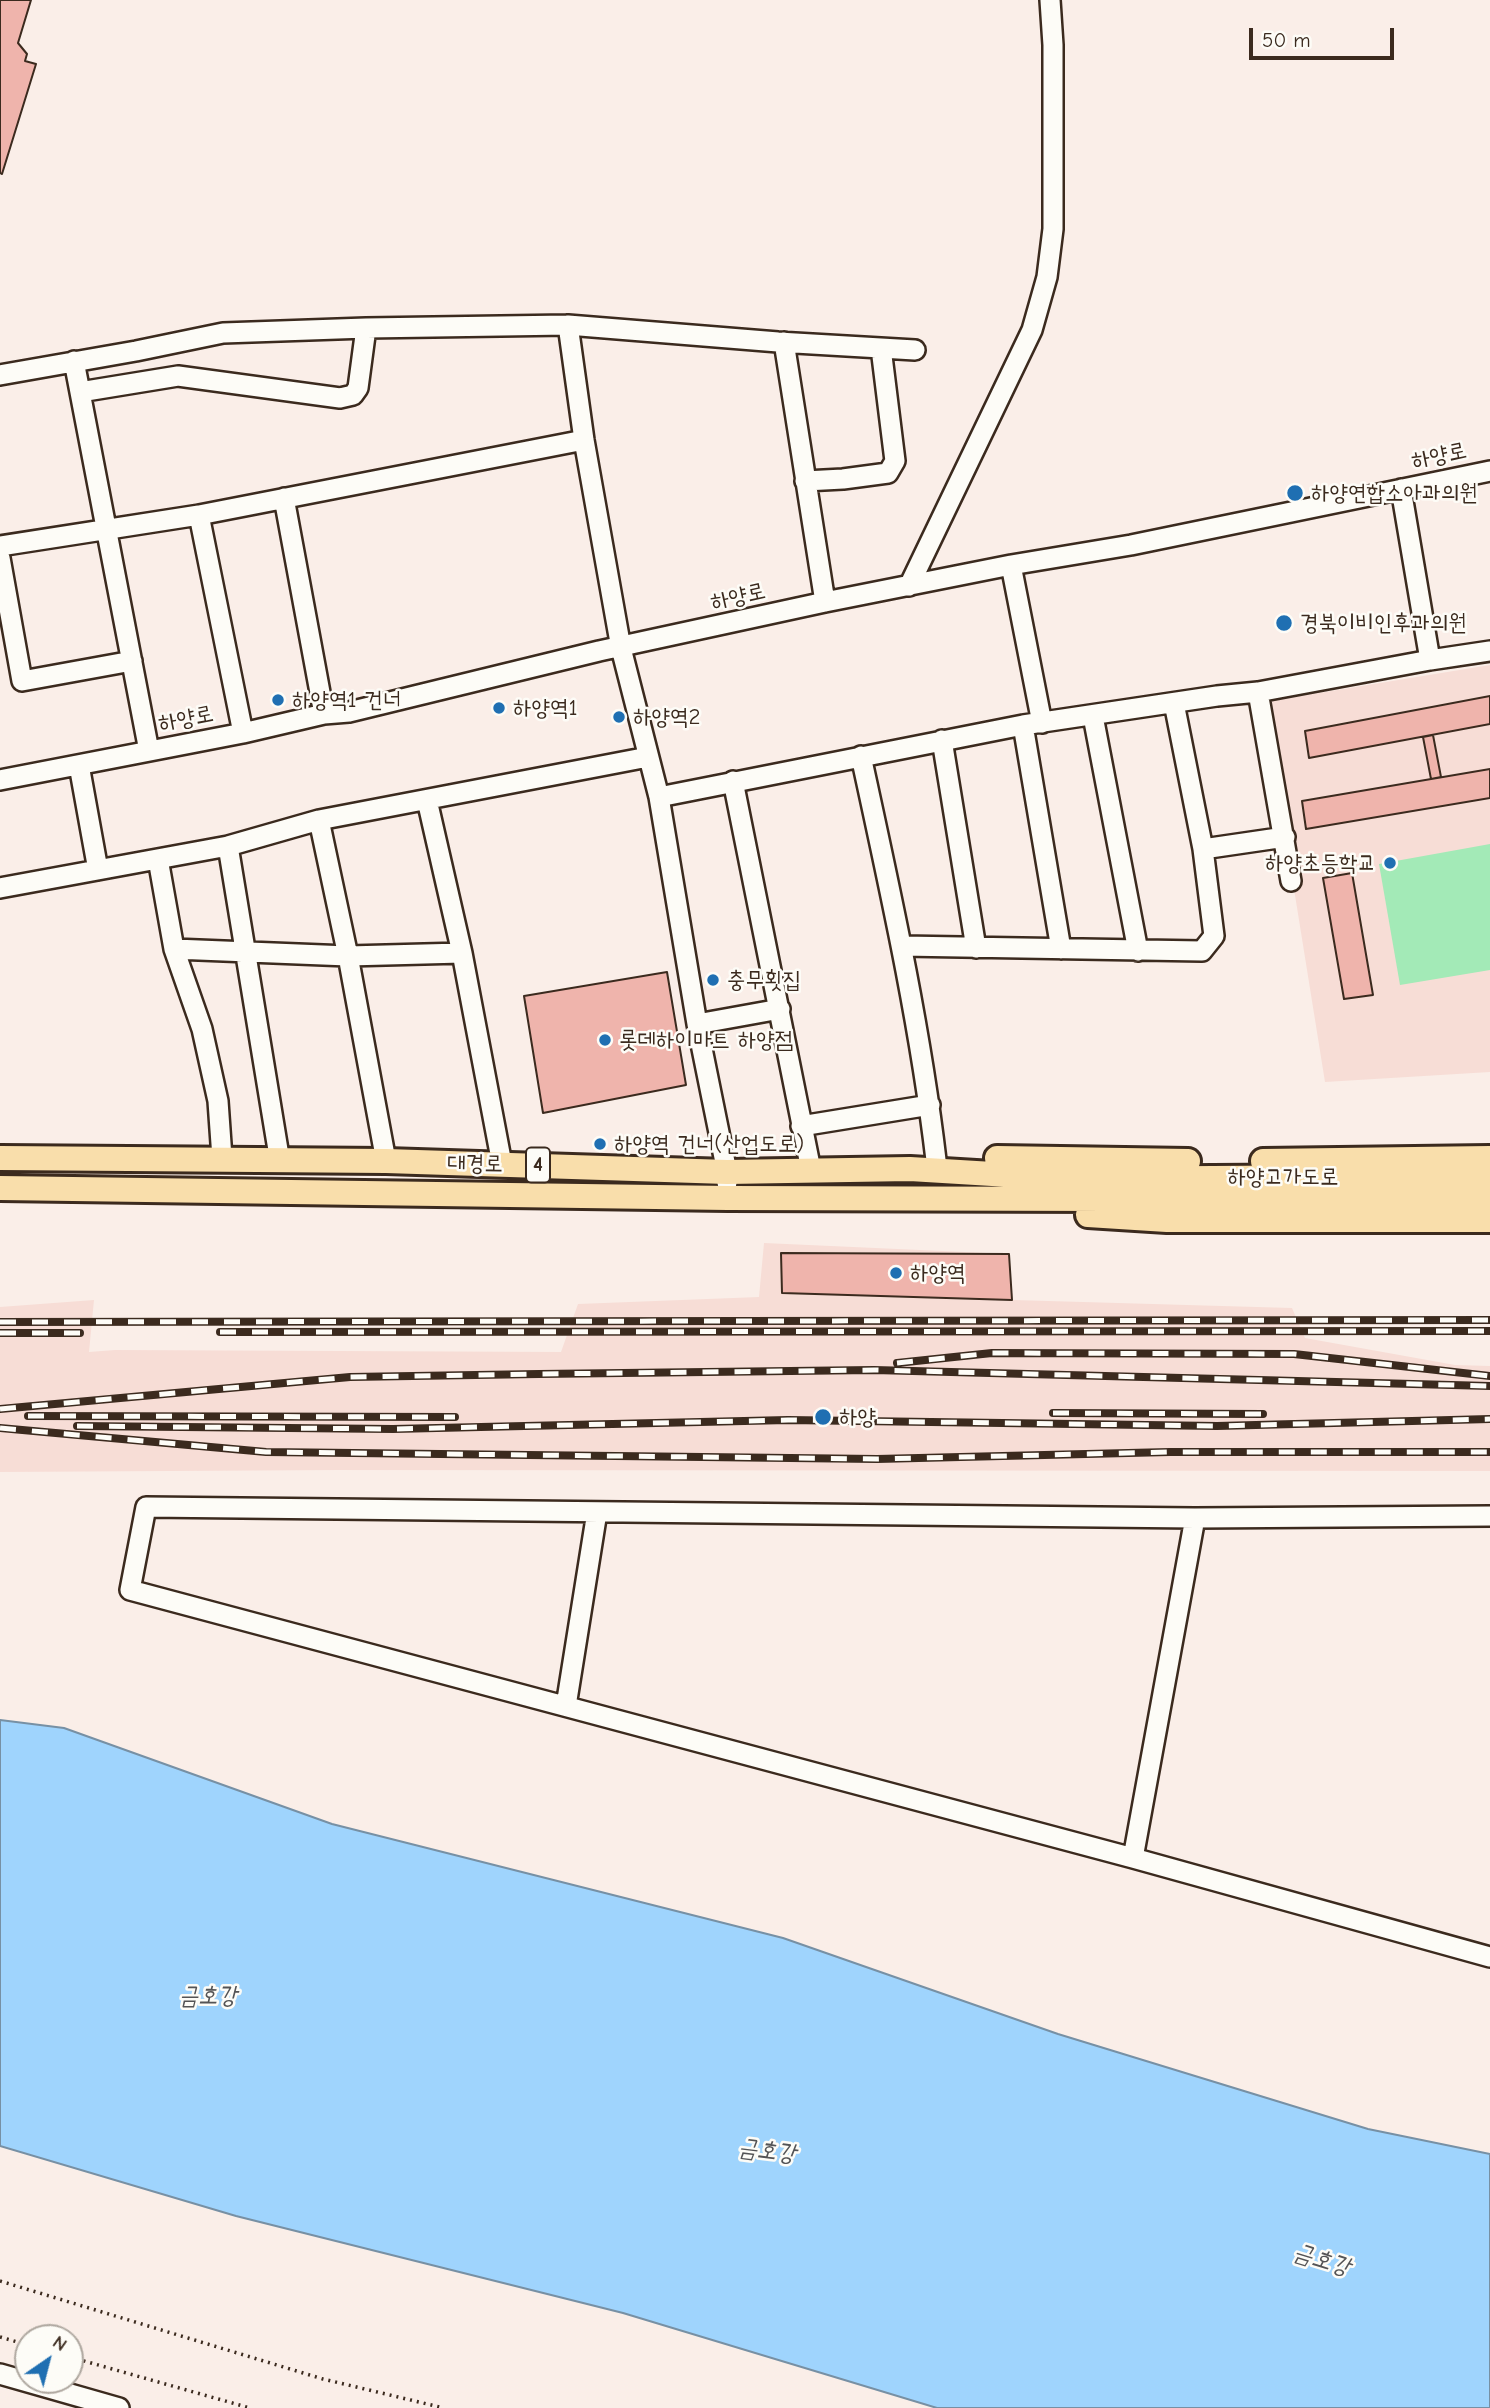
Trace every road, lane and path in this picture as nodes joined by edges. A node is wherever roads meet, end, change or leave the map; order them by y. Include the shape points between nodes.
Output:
1 (1052, 3) edge
2 (568, 325) junction
3 (366, 328) junction
4 (785, 342) junction
5 (881, 348) junction
6 (915, 350) dead end
7 (74, 361) junction
8 (0, 375) edge
9 (80, 393) junction
10 (584, 440) junction
11 (1490, 471) edge
12 (805, 481) junction
13 (1401, 489) junction
14 (284, 498) junction
15 (199, 515) junction
16 (105, 529) junction
17 (0, 546) edge
18 (0, 558) edge
19 (1011, 565) junction
20 (909, 586) junction
21 (825, 602) junction
22 (621, 648) junction
23 (1490, 651) edge
24 (1430, 660) junction
25 (132, 661) junction
26 (1258, 692) junction
27 (1174, 703) junction
28 (324, 714) junction
29 (1093, 716) junction
30 (1032, 724) junction
31 (243, 733) junction
32 (942, 740) junction
33 (149, 751) junction
34 (861, 756) junction
35 (648, 757) junction
36 (79, 765) junction
37 (0, 780) edge
38 (733, 781) junction
39 (659, 797) junction
40 (427, 800) junction
41 (319, 820) junction
42 (1284, 837) junction
43 (228, 845) junction
44 (1203, 849) junction
45 (158, 859) junction
46 (98, 870) junction
47 (1291, 881) dead end
48 (0, 888) edge
49 (902, 946) junction
50 (976, 948) junction
51 (174, 949) junction
52 (1061, 949) junction
53 (246, 951) junction
54 (1138, 951) junction
55 (462, 953) junction
56 (348, 956) junction
57 (780, 1009) junction
58 (697, 1024) junction
59 (930, 1105) junction
60 (801, 1126) junction
61 (0, 1158) edge
62 (222, 1158) junction
63 (1490, 1158) edge
64 (936, 1160) junction
65 (280, 1161) junction
66 (386, 1161) junction
67 (502, 1164) junction
68 (910, 1169) junction
69 (811, 1170) junction
70 (727, 1172) junction
71 (1490, 1176) edge
72 (0, 1188) edge
73 (1075, 1189) junction
74 (728, 1198) junction
75 (991, 1199) junction
76 (1490, 1200) edge
77 (1490, 1220) edge
78 (597, 1511) junction
79 (1490, 1516) edge
80 (1195, 1518) junction
81 (566, 1706) junction
82 (1133, 1858) junction
83 (1490, 1957) edge
84 (0, 2281) edge
85 (84, 2361) edge
86 (0, 2374) edge
87 (119, 2408) edge
88 (250, 2408) edge
89 (444, 2408) edge

1 - 20 street via 1053,229 1047,277 1032,330
2 - 3 street
2 - 4 street
2 - 10 street
3 - 7 street via 223,332
3 - 9 street via 358,388 353,395 340,398 178,376
4 - 5 street
4 - 12 street
5 - 6 street
5 - 12 street via 895,461 888,473
7 - 8 street
7 - 9 street
9 - 16 street
10 - 14 street
10 - 22 street
11 - 13 street, 하양로
12 - 21 street
13 - 19 street, 하양로
13 - 24 street
14 - 15 street
14 - 28 street
15 - 16 street
15 - 31 street
16 - 17 street
16 - 25 street
18 - 25 street via 22,681
19 - 20 street, 하양로
19 - 30 street
20 - 21 street, 하양로
21 - 22 street, 하양로
22 - 28 street, 하양로
22 - 35 street
23 - 24 street
24 - 26 street
25 - 33 street
26 - 27 street
26 - 42 street
27 - 29 street
27 - 44 street
28 - 31 street, 하양로
29 - 30 street
29 - 54 street
30 - 32 street
30 - 52 street
31 - 33 street, 하양로
32 - 34 street
32 - 50 street
33 - 36 street, 하양로
34 - 38 street
34 - 49 street
35 - 39 street
35 - 40 street
36 - 37 street, 하양로
36 - 46 street
38 - 39 street
38 - 57 street
39 - 58 street
40 - 41 street
40 - 55 street
41 - 43 street
41 - 56 street
42 - 44 street
42 - 47 street
43 - 45 street
43 - 53 street
44 - 54 street via 1214,936 1202,951
45 - 46 street
45 - 51 street
46 - 48 street
49 - 50 street
49 - 59 street
50 - 52 street
51 - 53 street
51 - 62 street via 202,1028 218,1101
52 - 54 street
53 - 56 street
53 - 65 street
55 - 56 street
55 - 67 street
56 - 66 street
57 - 58 street
57 - 60 street
58 - 70 street
59 - 60 street
59 - 64 street
60 - 69 street
61 - 62 main road, 대경로 / 4
62 - 65 main road, 대경로 / 4
63 - 64 main road
64 - 68 main road
65 - 66 main road, 대경로 / 4
66 - 67 main road, 대경로 / 4
67 - 70 main road, 대경로 / 4
68 - 69 main road, 대경로 / 4
68 - 73 main road, 대경로 / 4
69 - 70 main road, 대경로 / 4
70 - 74 street
71 - 73 main road, 하양고가도로
72 - 74 main road, 대경로 / 4
73 - 75 main road, 대경로 / 4
73 - 76 main road, 하양고가도로
74 - 75 main road, 대경로 / 4
75 - 77 main road via 1044,1212 1167,1220
78 - 80 street
78 - 81 street
78 - 81 street via 146,1507 130,1590
79 - 80 street
80 - 82 street
81 - 82 street
82 - 83 street
84 - 89 path via 323,2379
85 - 88 path
86 - 87 street

